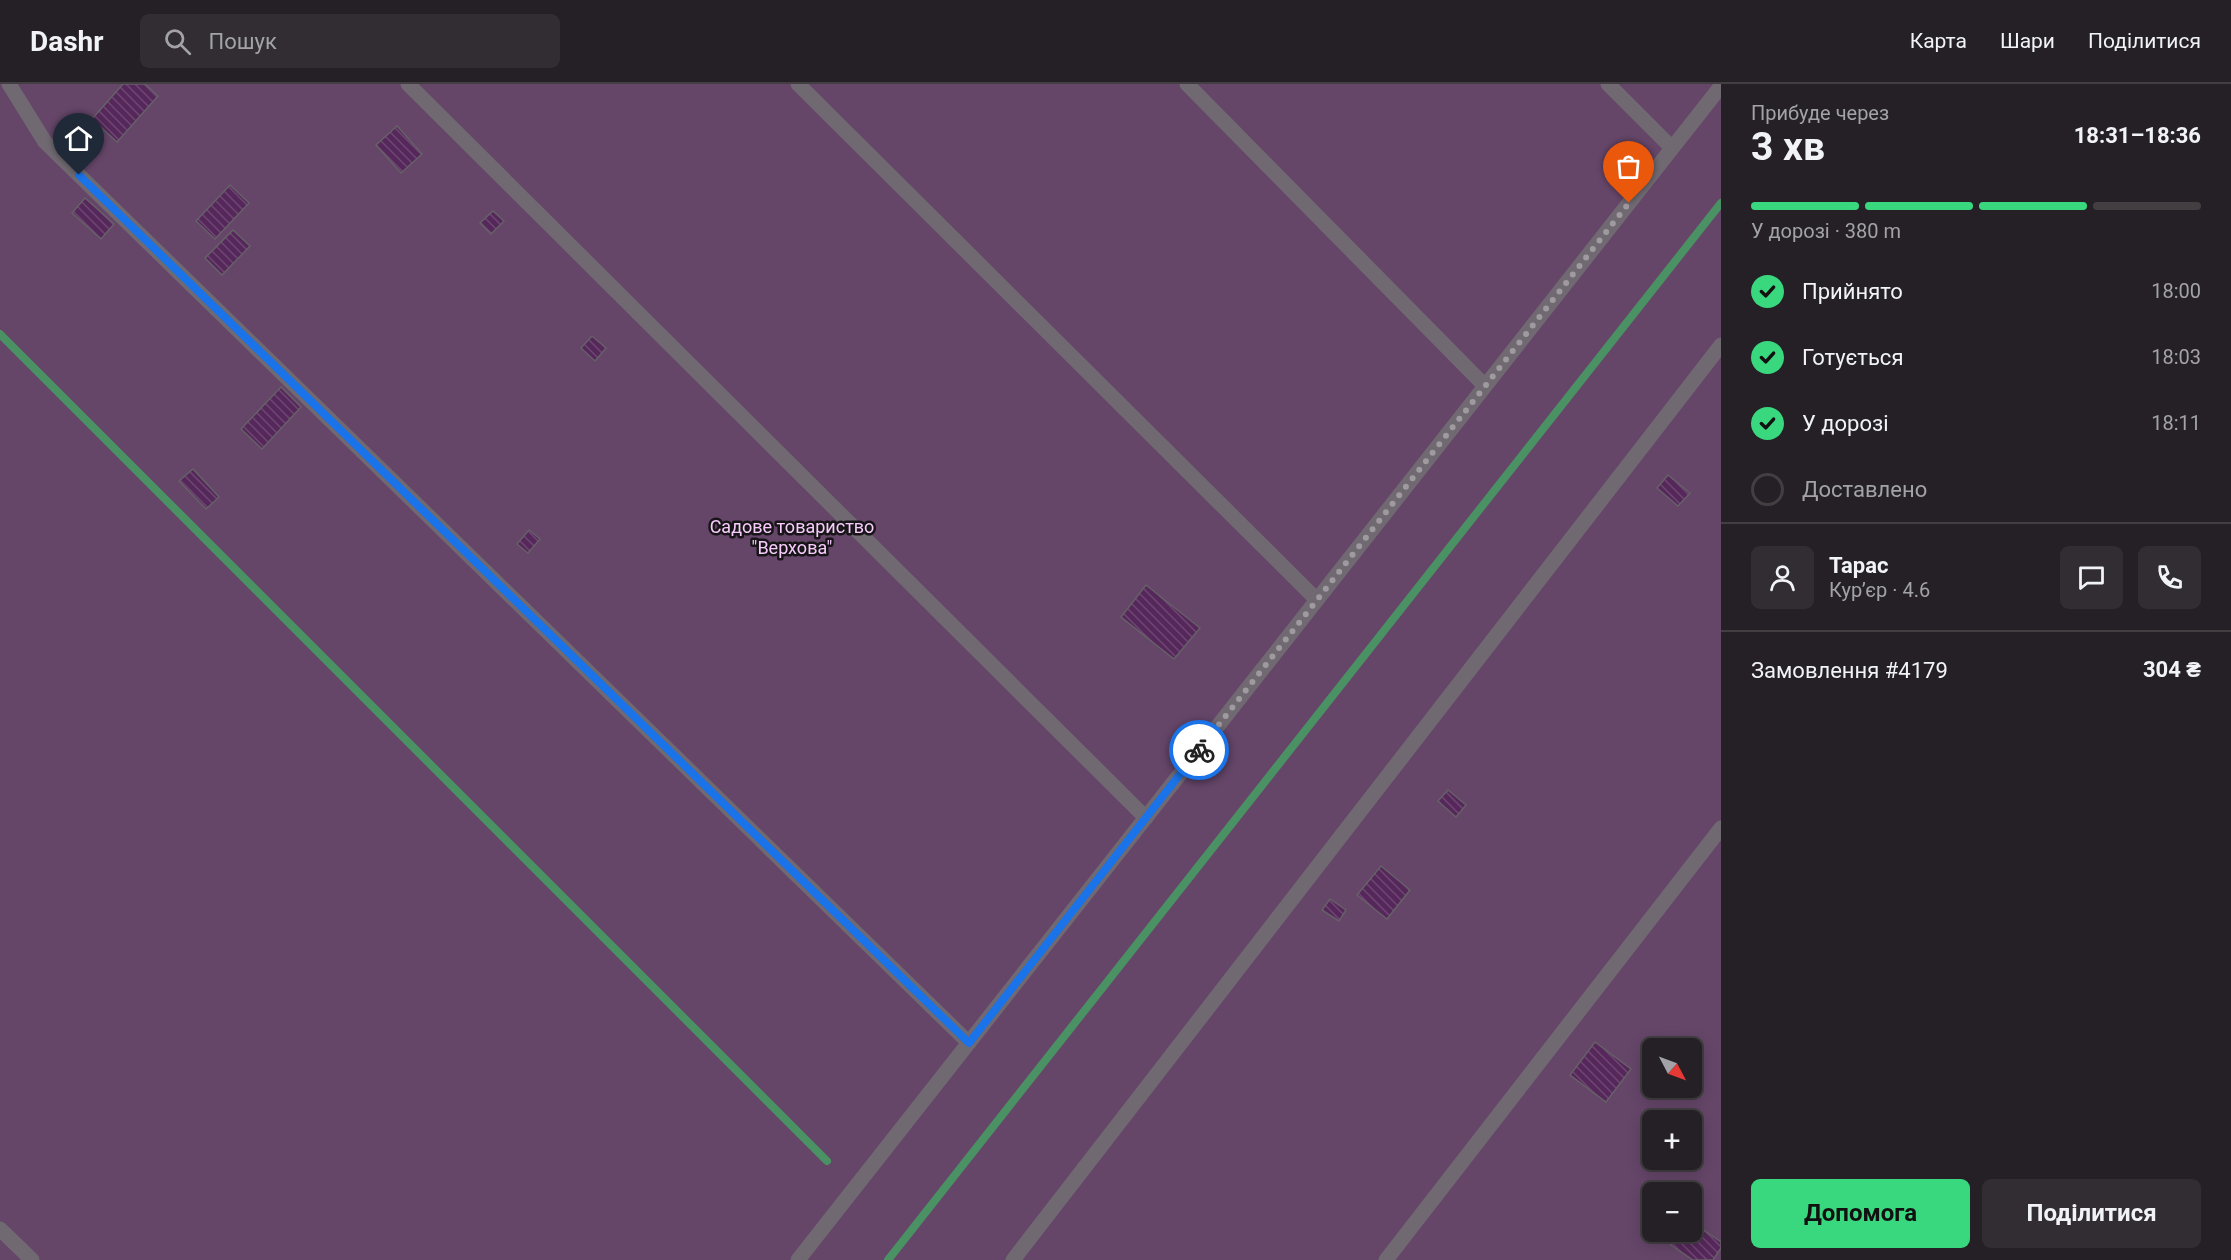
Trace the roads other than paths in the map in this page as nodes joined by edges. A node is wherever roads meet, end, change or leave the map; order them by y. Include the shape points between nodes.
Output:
1 (9, 84) edge
2 (408, 84) edge
3 (798, 84) edge
4 (1187, 84) edge
5 (1608, 84) edge
6 (1721, 86) edge
7 (1672, 148) junction
8 (1721, 345) edge
9 (1485, 386) junction
10 (1317, 600) junction
11 (1146, 818) junction
12 (1721, 828) edge
13 (969, 1043) junction
14 (0, 1229) edge
15 (32, 1260) edge
16 (798, 1260) edge
17 (1013, 1260) edge
18 (1386, 1260) edge

1 - 13 lane via 45,142
2 - 11 lane
3 - 10 lane
4 - 9 lane
5 - 7 lane
6 - 7 lane
7 - 9 lane
8 - 17 lane
9 - 10 lane
10 - 11 lane
11 - 13 lane
12 - 18 lane
13 - 16 lane
14 - 15 lane

